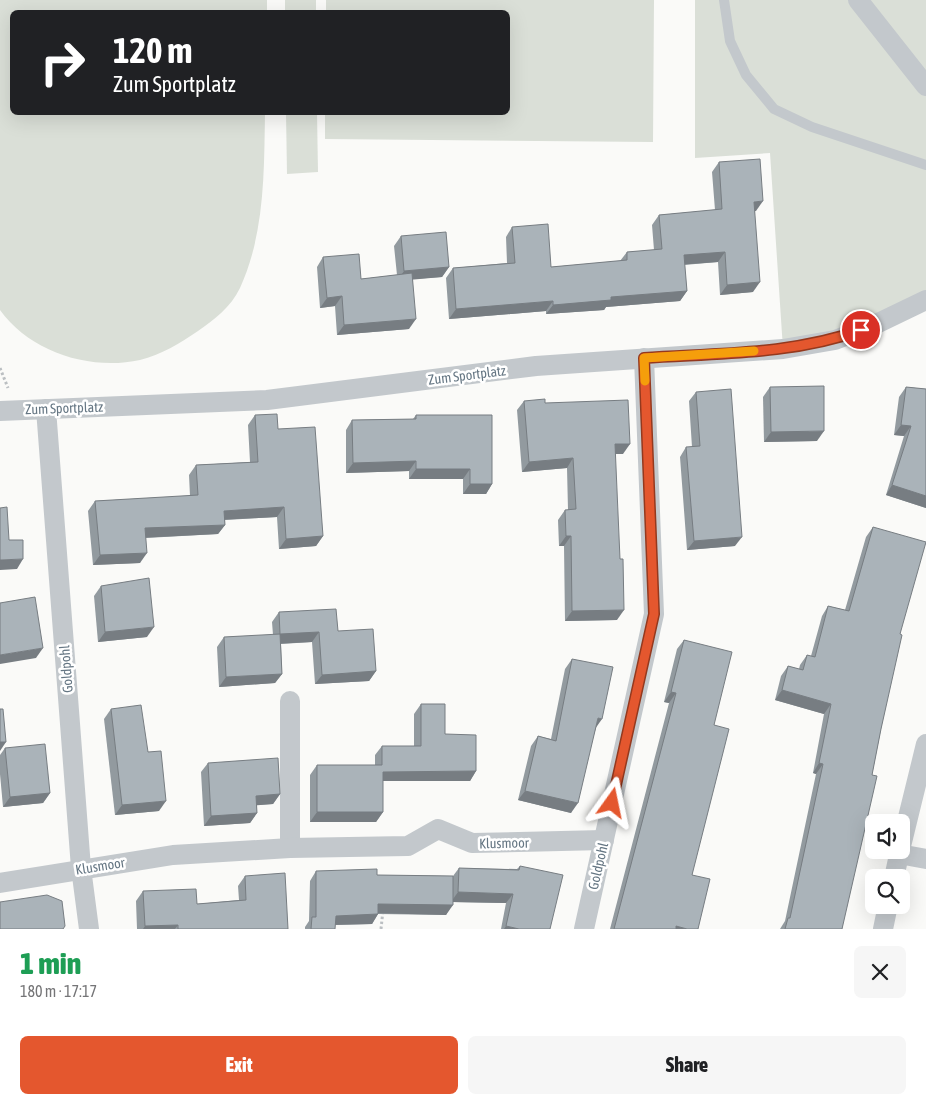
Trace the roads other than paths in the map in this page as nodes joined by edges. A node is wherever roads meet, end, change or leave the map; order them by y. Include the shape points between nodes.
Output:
1 (724, 0) edge
2 (858, 0) edge
3 (926, 86) edge
4 (926, 164) edge
5 (926, 300) edge
6 (644, 358) junction
7 (46, 409) junction
8 (0, 411) edge
9 (290, 701) dead end
10 (926, 744) edge
11 (909, 814) edge
12 (604, 840) junction
13 (290, 848) junction
14 (910, 853) edge
15 (926, 859) edge
16 (81, 868) junction
17 (0, 882) edge
18 (886, 914) edge
19 (89, 929) edge
20 (584, 929) edge
21 (883, 929) edge

1 - 4 lane via 730,41 746,75 774,109 812,127
2 - 3 street
5 - 6 street, Zum Sportplatz via 874,326 835,340 783,349
6 - 7 street, Zum Sportplatz via 536,366 267,400
6 - 12 street, Goldpohl via 654,614
7 - 8 street, Zum Sportplatz
7 - 16 street, Goldpohl
9 - 13 street
10 - 11 street
12 - 13 street, Klusmoor via 472,843 438,830 408,846
12 - 20 street, Goldpohl
13 - 16 street, Klusmoor via 173,855
14 - 15 street
16 - 17 street, Klusmoor
16 - 19 street, Goldpohl
18 - 21 street

